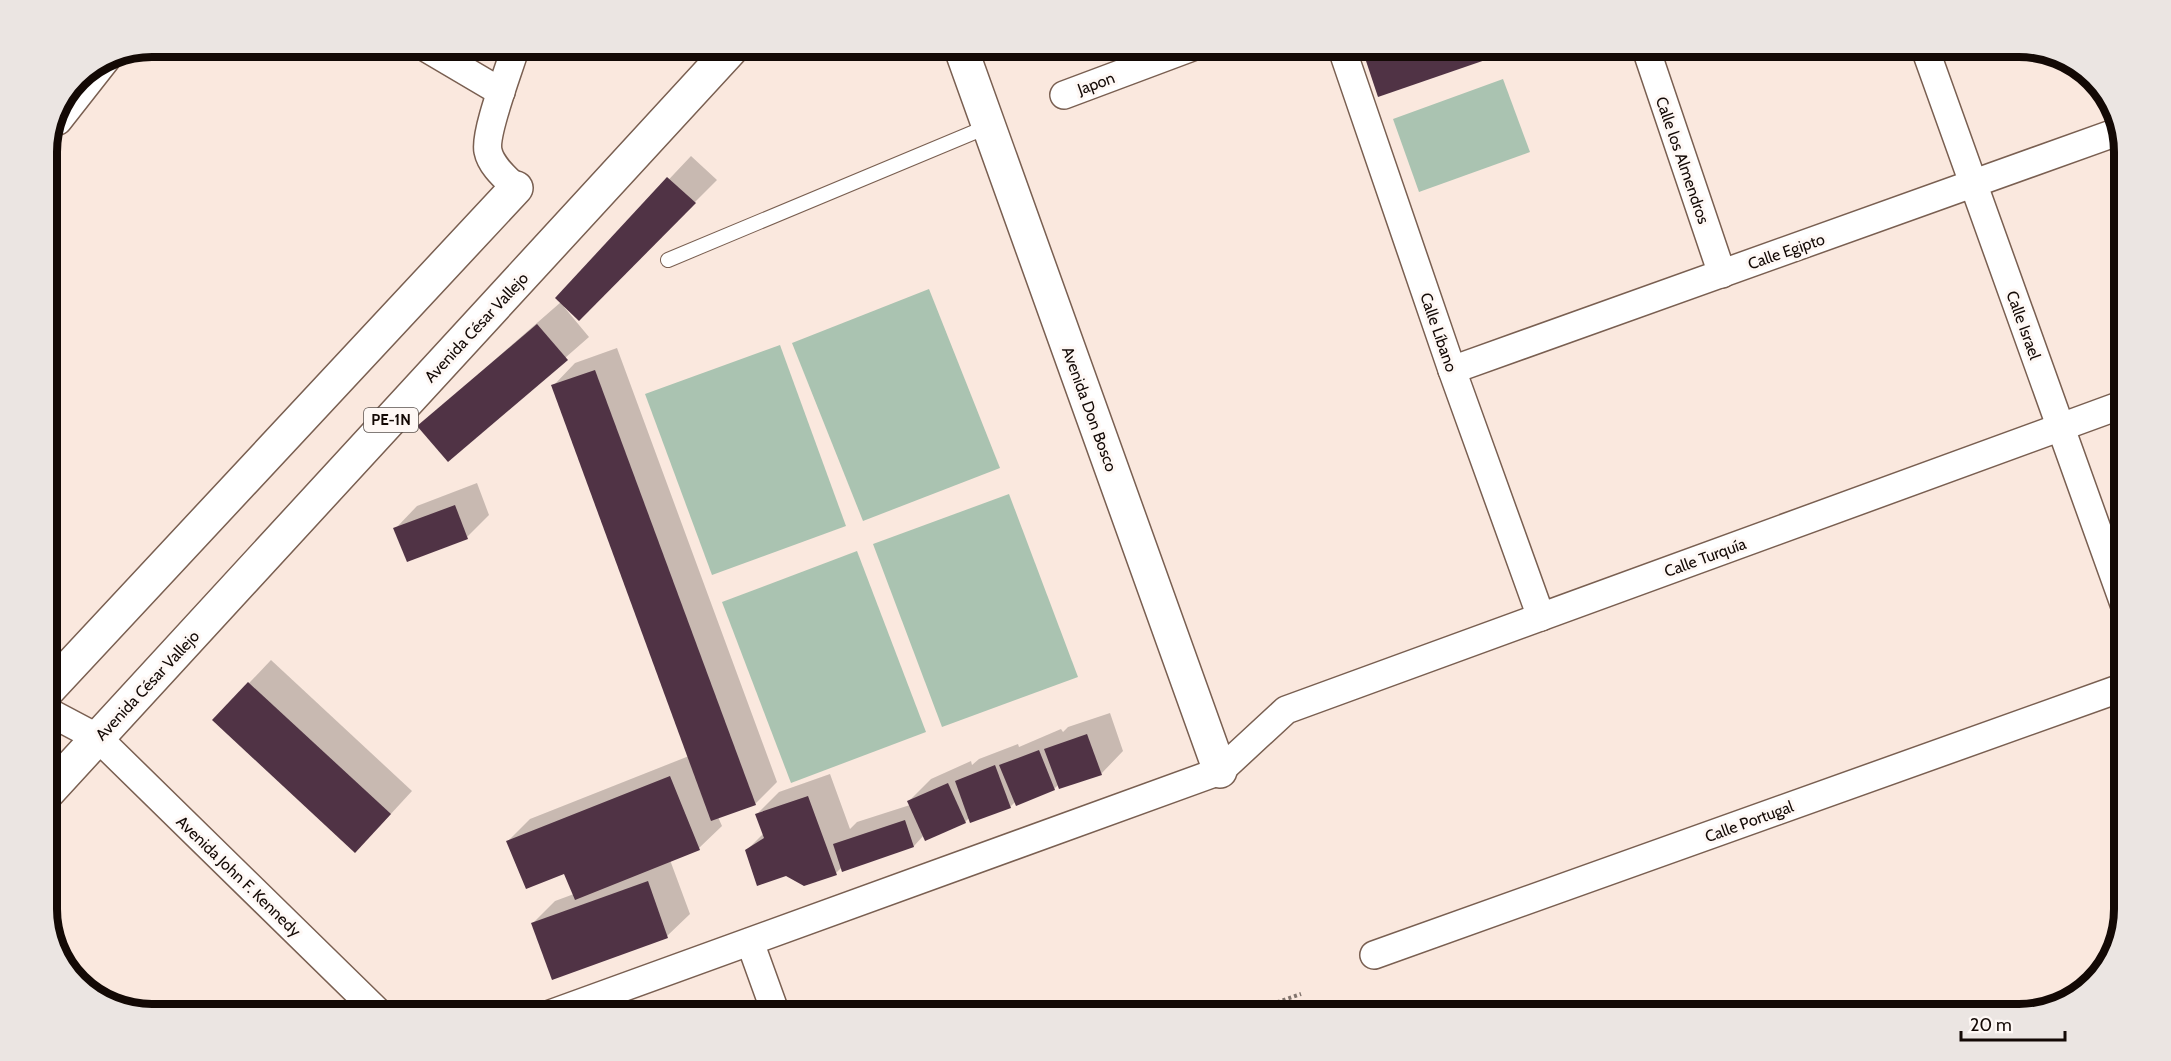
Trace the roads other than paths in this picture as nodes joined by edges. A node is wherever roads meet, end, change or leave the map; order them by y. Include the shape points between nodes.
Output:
1 (442, 57) edge
2 (512, 57) edge
3 (724, 57) edge
4 (964, 57) edge
5 (1166, 57) edge
6 (1345, 57) edge
7 (1649, 57) edge
8 (1928, 57) edge
9 (89, 82) edge
10 (501, 92) junction
11 (1064, 95) dead end
12 (67, 109) edge
13 (988, 126) junction
14 (2112, 134) edge
15 (1974, 185) junction
16 (516, 188) joint
17 (668, 260) dead end
18 (1722, 274) junction
19 (1452, 370) junction
20 (2114, 408) edge
21 (2061, 427) junction
22 (2114, 576) edge
23 (1541, 616) junction
24 (57, 680) edge
25 (2114, 691) edge
26 (57, 716) edge
27 (98, 738) junction
28 (1220, 771) junction
29 (57, 782) edge
30 (750, 942) junction
31 (1374, 955) dead end
32 (370, 1004) edge
33 (578, 1004) edge
34 (772, 1004) edge

1 - 10 street
2 - 10 street
3 - 27 main road, Avenida César Vallejo / PE-1N
4 - 13 main road, Avenida Don Bosco
5 - 11 street, Japon
6 - 19 street, Calle Líbano
7 - 18 street, Calle los Almendros
8 - 15 street, Calle Israel
9 - 12 street
10 - 16 street via 487,150
13 - 17 lane
13 - 28 main road, Avenida Don Bosco
14 - 15 street, Calle Egipto
15 - 18 street, Calle Egipto
15 - 21 street, Calle Israel
16 - 24 main road
18 - 19 street, Calle Egipto
19 - 23 street, Calle Líbano
20 - 21 street, Calle Turquía
21 - 22 street, Calle Israel
21 - 23 street, Calle Turquía
23 - 28 street, Calle Turquía via 1286,710
25 - 31 street, Calle Portugal
26 - 27 street, Avenida John F. Kennedy
27 - 29 main road, Avenida César Vallejo / PE-1N
27 - 32 street, Avenida John F. Kennedy
28 - 30 street
30 - 33 street
30 - 34 street

